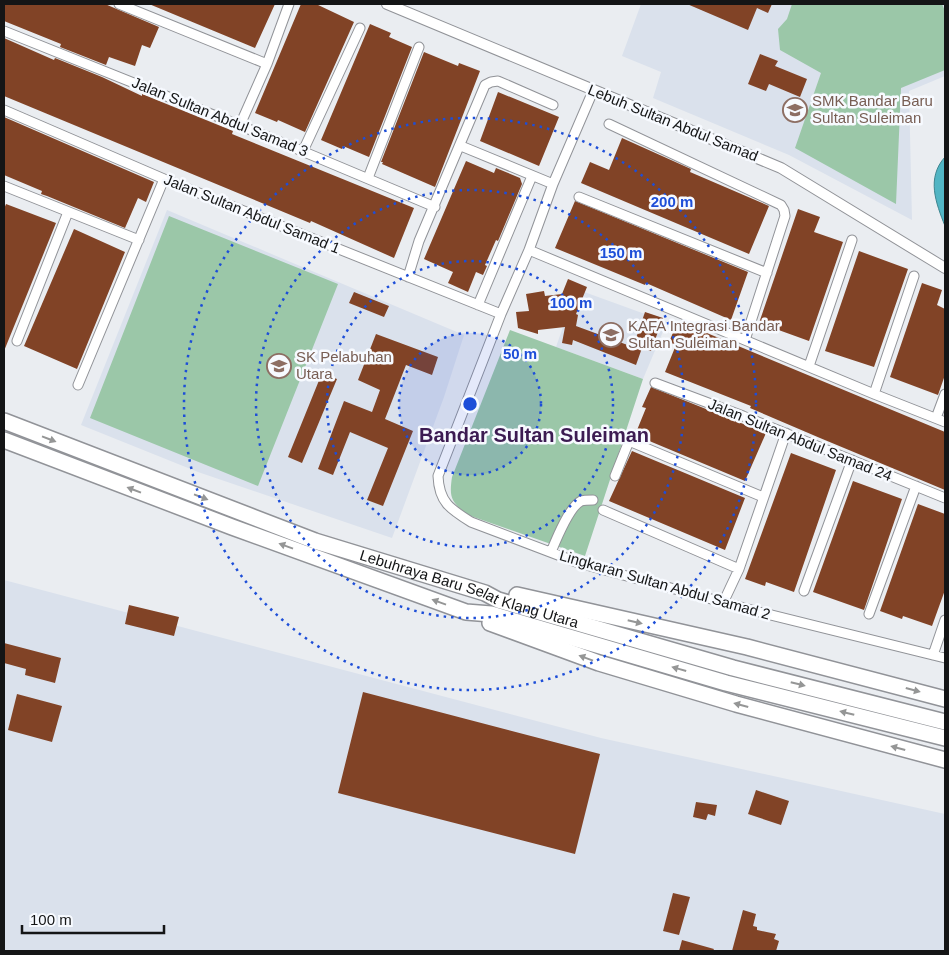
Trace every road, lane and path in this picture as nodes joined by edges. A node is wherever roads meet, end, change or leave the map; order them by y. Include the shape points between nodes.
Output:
1 (289, 4) edge
2 (387, 4) edge
3 (124, 5) edge
4 (398, 6) edge
5 (360, 28) dead end
6 (4, 31) edge
7 (419, 47) dead end
8 (267, 64) junction
9 (593, 90) junction
10 (553, 105) dead end
11 (4, 110) edge
12 (609, 124) dead end
13 (240, 125) junction
14 (461, 146) junction
15 (303, 151) junction
16 (532, 176) junction
17 (368, 178) junction
18 (164, 179) junction
19 (553, 184) junction
20 (4, 186) edge
21 (579, 197) dead end
22 (435, 207) junction
23 (68, 212) junction
24 (139, 240) junction
25 (852, 240) dead end
26 (529, 250) junction
27 (945, 268) edge
28 (767, 273) junction
29 (914, 276) dead end
30 (408, 277) junction
31 (478, 305) junction
32 (501, 314) junction
33 (745, 340) junction
34 (17, 341) dead end
35 (809, 366) junction
36 (654, 383) dead end
37 (78, 385) dead end
38 (874, 394) junction
39 (945, 394) edge
40 (936, 418) junction
41 (4, 421) edge
42 (945, 422) edge
43 (786, 433) junction
44 (4, 440) edge
45 (852, 460) junction
46 (615, 476) dead end
47 (916, 486) junction
48 (763, 497) junction
49 (945, 498) edge
50 (592, 500) dead end
51 (603, 510) dead end
52 (551, 552) junction
53 (739, 569) junction
54 (804, 591) dead end
55 (485, 593) junction
56 (723, 603) junction
57 (466, 612) junction
58 (869, 614) dead end
59 (945, 620) edge
60 (933, 655) junction
61 (945, 658) edge
62 (945, 699) edge
63 (945, 722) edge
64 (945, 738) edge
65 (945, 760) edge

1 - 8 street
2 - 4 street, Lebuh Sultan Abdul Samad
3 - 8 street
4 - 9 street, Lebuh Sultan Abdul Samad
5 - 15 street
6 - 13 street, Jalan Sultan Abdul Samad 3
7 - 17 street
8 - 13 street
9 - 19 street, Lingkaran Sultan Abdul Samad 2
9 - 27 street, Lebuh Sultan Abdul Samad via 781,168
10 - 14 street via 498,81 491,82 485,86
11 - 18 street, Jalan Sultan Abdul Samad 1
12 - 28 street via 781,205 785,216
13 - 15 street, Jalan Sultan Abdul Samad 3
14 - 16 street
14 - 22 street
15 - 17 street, Jalan Sultan Abdul Samad 3
16 - 19 street
16 - 31 street
17 - 22 street, Jalan Sultan Abdul Samad 3
18 - 24 street
18 - 30 street, Jalan Sultan Abdul Samad 1
19 - 26 street, Lingkaran Sultan Abdul Samad 2
20 - 23 street
21 - 28 street
22 - 30 street via 419,241
23 - 24 street
23 - 34 street
24 - 37 street
25 - 35 street
26 - 32 street, Lingkaran Sultan Abdul Samad 2
26 - 33 street
28 - 33 street
29 - 38 street
30 - 31 street, Jalan Sultan Abdul Samad 1
31 - 32 street, Jalan Sultan Abdul Samad 1
32 - 52 street, Lingkaran Sultan Abdul Samad 2 via 438,476 438,489 444,502 471,522
33 - 35 street
35 - 38 street
36 - 43 street, Jalan Sultan Abdul Samad 24
38 - 40 street
39 - 40 street
40 - 42 street
41 -> 55 highway, Lebuhraya Baru Selat Klang Utara via 315,541
43 - 45 street, Jalan Sultan Abdul Samad 24
43 - 48 street
57 -> 44 highway, Lebuhraya Baru Selat Klang Utara
45 - 47 street, Jalan Sultan Abdul Samad 24
45 - 54 street
46 - 48 street via 629,441
47 - 49 street, Jalan Sultan Abdul Samad 24
47 - 58 street
48 - 53 street
50 - 52 street via 575,506
51 - 53 street
52 - 56 street, Lingkaran Sultan Abdul Samad 2 via 579,563
53 - 56 street
55 -> 62 highway via 501,592 747,647
55 -> 63 highway, Lebuhraya Baru Selat Klang Utara via 498,600 733,668
56 - 60 street, Lingkaran Sultan Abdul Samad 2
64 -> 57 highway, Lebuhraya Baru Selat Klang Utara via 726,682 491,614
65 -> 57 highway via 599,663
59 - 60 street
60 - 61 street, Lingkaran Sultan Abdul Samad 2

